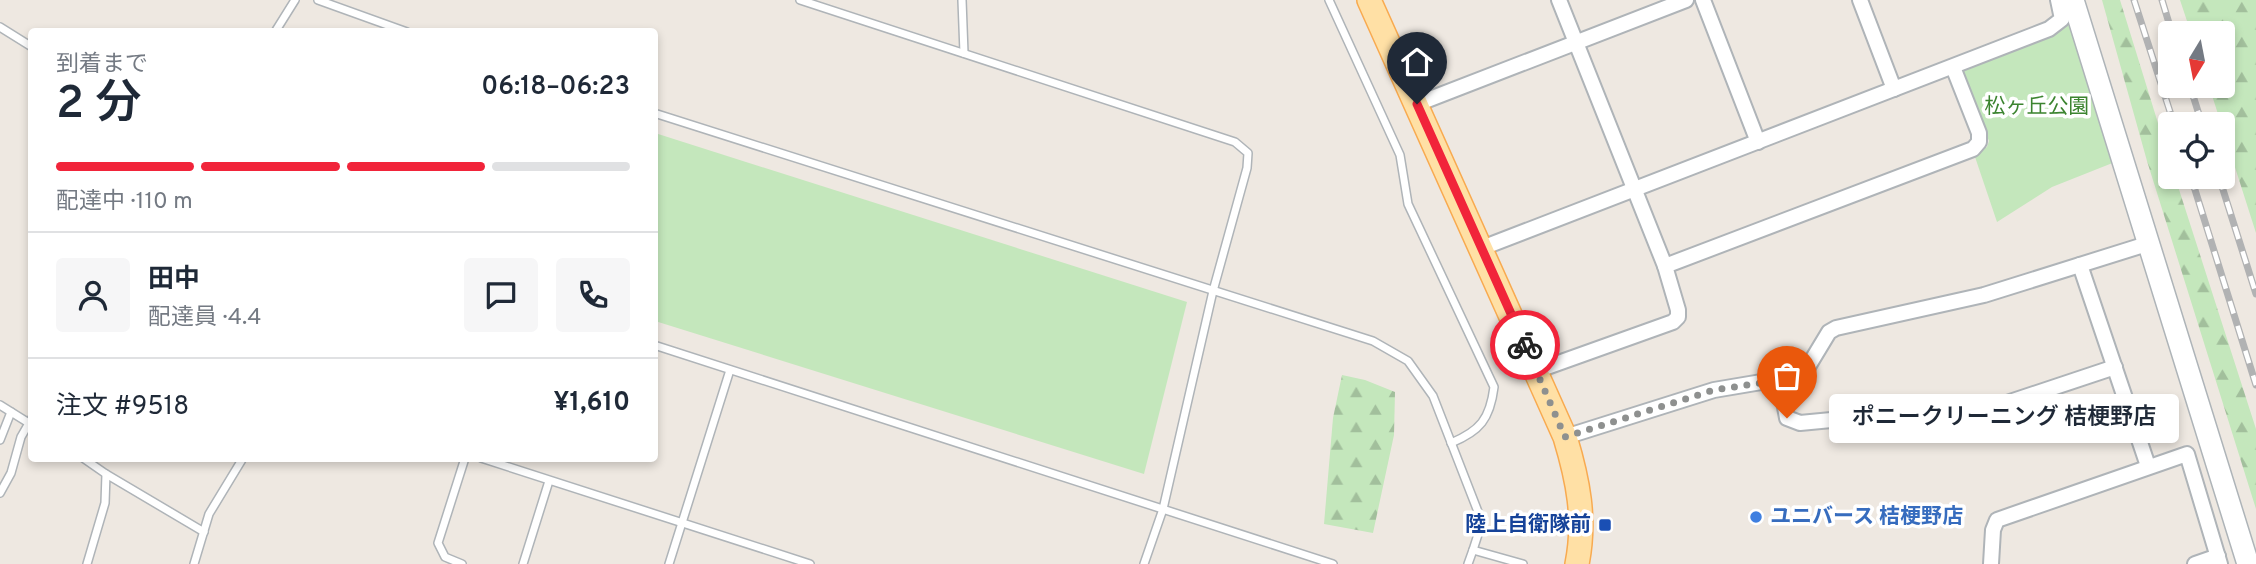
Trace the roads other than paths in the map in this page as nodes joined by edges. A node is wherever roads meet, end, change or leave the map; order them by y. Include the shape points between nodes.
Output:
1 (295, 0) edge
2 (318, 0) edge
3 (800, 0) edge
4 (962, 0) edge
5 (1329, 0) edge
6 (1369, 0) edge
7 (1559, 0) edge
8 (1686, 0) edge
9 (1703, 0) edge
10 (1860, 0) edge
11 (2058, 0) edge
12 (2073, 0) edge
13 (0, 27) edge
14 (278, 28) edge
15 (396, 28) edge
16 (1576, 43) junction
17 (28, 44) edge
18 (964, 53) junction
19 (1953, 67) junction
20 (1894, 89) junction
21 (1417, 104) junction
22 (658, 114) edge
23 (1758, 142) junction
24 (1632, 189) junction
25 (2150, 243) junction
26 (1482, 248) junction
27 (2080, 265) junction
28 (1664, 266) junction
29 (1213, 291) junction
30 (658, 346) edge
31 (2115, 367) junction
32 (730, 370) junction
33 (1536, 370) junction
34 (1780, 380) junction
35 (0, 405) edge
36 (11, 412) junction
37 (28, 420) edge
38 (28, 426) edge
39 (1565, 437) junction
40 (0, 440) edge
41 (1451, 443) junction
42 (89, 462) edge
43 (241, 462) edge
44 (464, 462) edge
45 (493, 462) edge
46 (2148, 466) junction
47 (106, 474) junction
48 (549, 481) junction
49 (0, 493) edge
50 (1163, 509) junction
51 (682, 524) junction
52 (204, 532) junction
53 (1473, 550) junction
54 (2219, 560) edge
55 (87, 564) edge
56 (194, 564) edge
57 (462, 564) edge
58 (523, 564) edge
59 (669, 564) edge
60 (810, 564) edge
61 (1144, 564) edge
62 (1333, 564) edge
63 (1468, 564) edge
64 (1523, 564) edge
65 (1577, 564) edge
66 (1991, 564) edge
67 (2195, 564) edge
68 (2248, 564) edge

1 - 14 lane
2 - 15 lane
3 - 18 lane
4 - 18 lane
5 - 41 lane via 1400,155 1408,204 1494,387 1481,424 1472,434
6 - 21 main road
7 - 16 street
8 - 16 street
9 - 23 street
10 - 20 street
11 - 19 street via 2062,19 2058,24
12 - 25 street
13 - 17 lane
16 - 21 street
16 - 24 street
18 - 29 lane via 1235,142 1248,153
19 - 20 street
19 - 28 street via 1979,133 1973,149
20 - 23 street
21 - 26 main road
22 - 29 lane
23 - 24 street
24 - 26 street
24 - 28 street
25 - 27 street
25 - 68 street
26 - 33 main road
27 - 31 street
27 - 34 street via 1972,298 1836,328 1803,375
28 - 33 street via 1678,310 1673,322
29 - 41 lane via 1373,341 1408,361 1433,396
29 - 50 lane
30 - 32 lane
31 - 34 street via 1989,409 1800,424 1787,418
31 - 46 street
32 - 50 lane
32 - 51 lane
33 - 39 main road
34 - 39 street via 1714,390
35 - 36 lane
36 - 37 lane
36 - 40 lane
38 - 49 lane
39 - 65 main road via 1578,477 1582,515
41 - 53 lane via 1482,522
42 - 47 lane
43 - 52 lane via 209,514
44 - 57 lane via 438,543 445,557
45 - 48 lane
46 - 54 street via 2187,454
46 - 66 street via 1997,520
47 - 52 lane
47 - 55 lane via 105,503
48 - 51 lane
48 - 58 lane
50 - 61 lane
50 - 62 lane
51 - 59 lane
51 - 60 lane
52 - 56 lane
53 - 63 lane
53 - 64 lane
54 - 67 street

